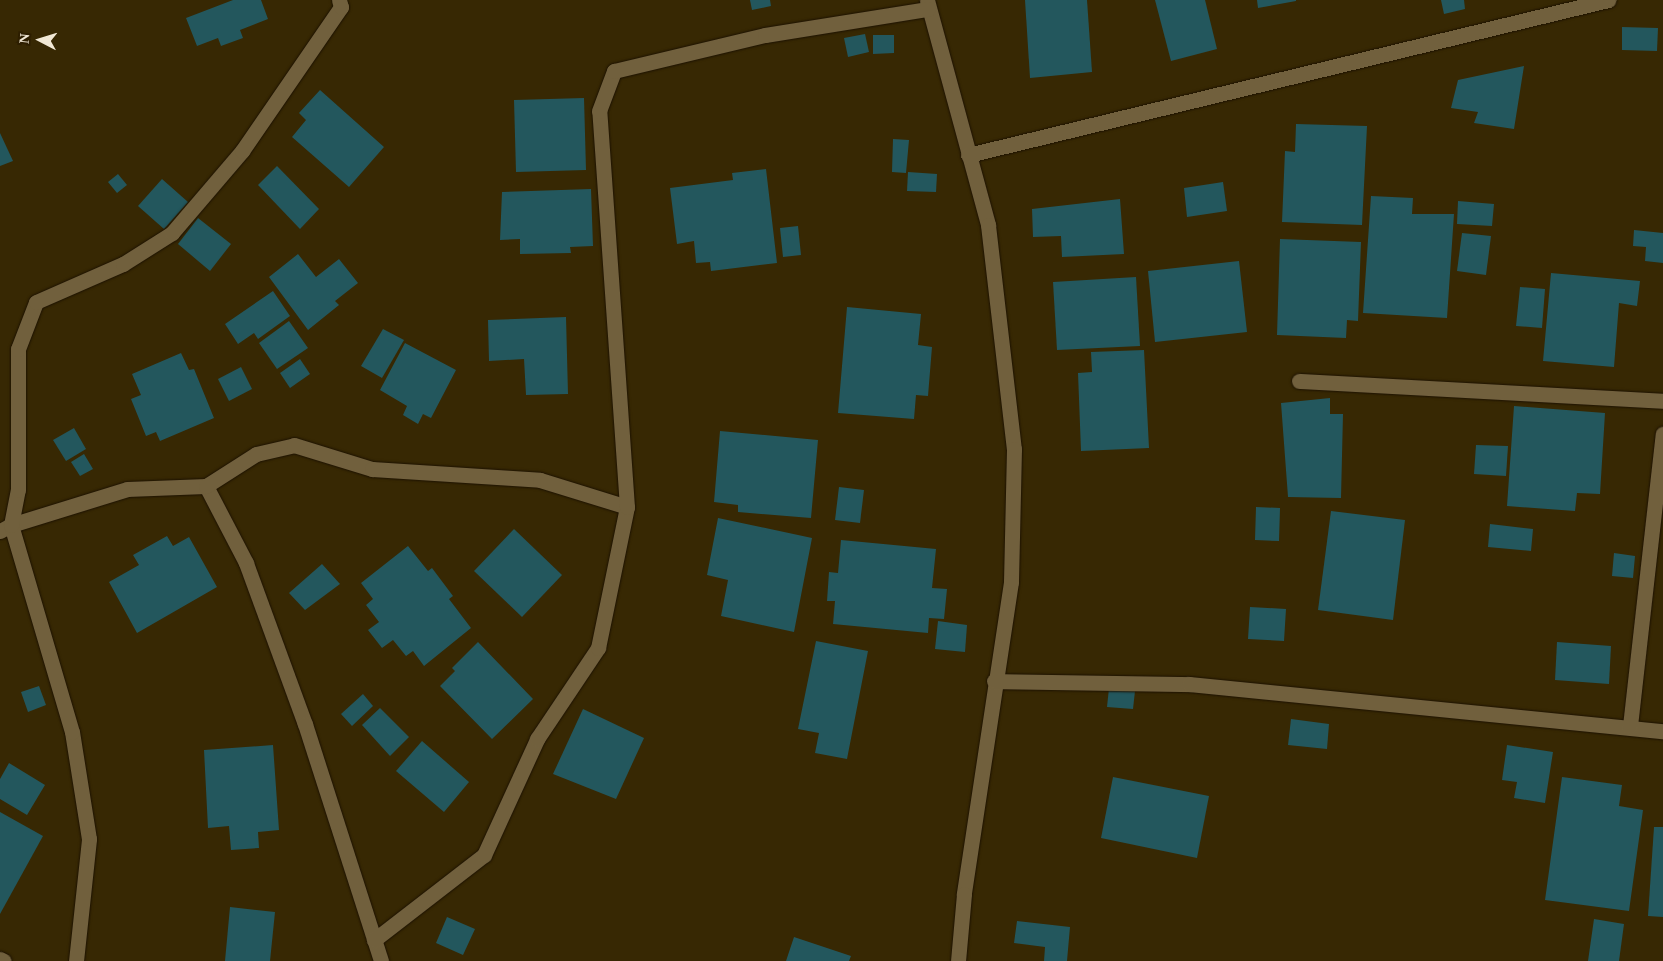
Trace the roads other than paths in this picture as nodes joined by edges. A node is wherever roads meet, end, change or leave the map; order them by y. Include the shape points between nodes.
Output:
1 (339, 0) edge
2 (1608, 0) edge
3 (927, 4) edge
4 (968, 155) junction
5 (1299, 382) dead end
6 (1663, 401) edge
7 (1663, 434) edge
8 (206, 486) junction
9 (627, 507) junction
10 (5, 528) edge
11 (994, 681) junction
12 (1630, 726) junction
13 (1663, 731) edge
14 (374, 940) junction
15 (0, 959) edge
16 (4, 961) edge
17 (76, 961) edge
18 (381, 961) edge
19 (958, 961) edge

1 - 10 street via 341,7 242,151 172,234 123,264 36,302 18,349 18,490
2 - 4 street
3 - 4 street
3 - 9 street via 765,35 614,71 599,112
4 - 11 street via 988,225 1014,449 1011,582
5 - 6 street
7 - 12 street
8 - 9 street via 256,454 294,444 372,469 540,480
8 - 10 street via 127,489
8 - 14 street via 246,562 305,724
9 - 14 street via 598,648 537,739 484,855
10 - 17 street via 72,732 90,839
11 - 12 street via 1189,684
11 - 19 street via 964,894
12 - 13 street
14 - 18 street
15 - 16 street

